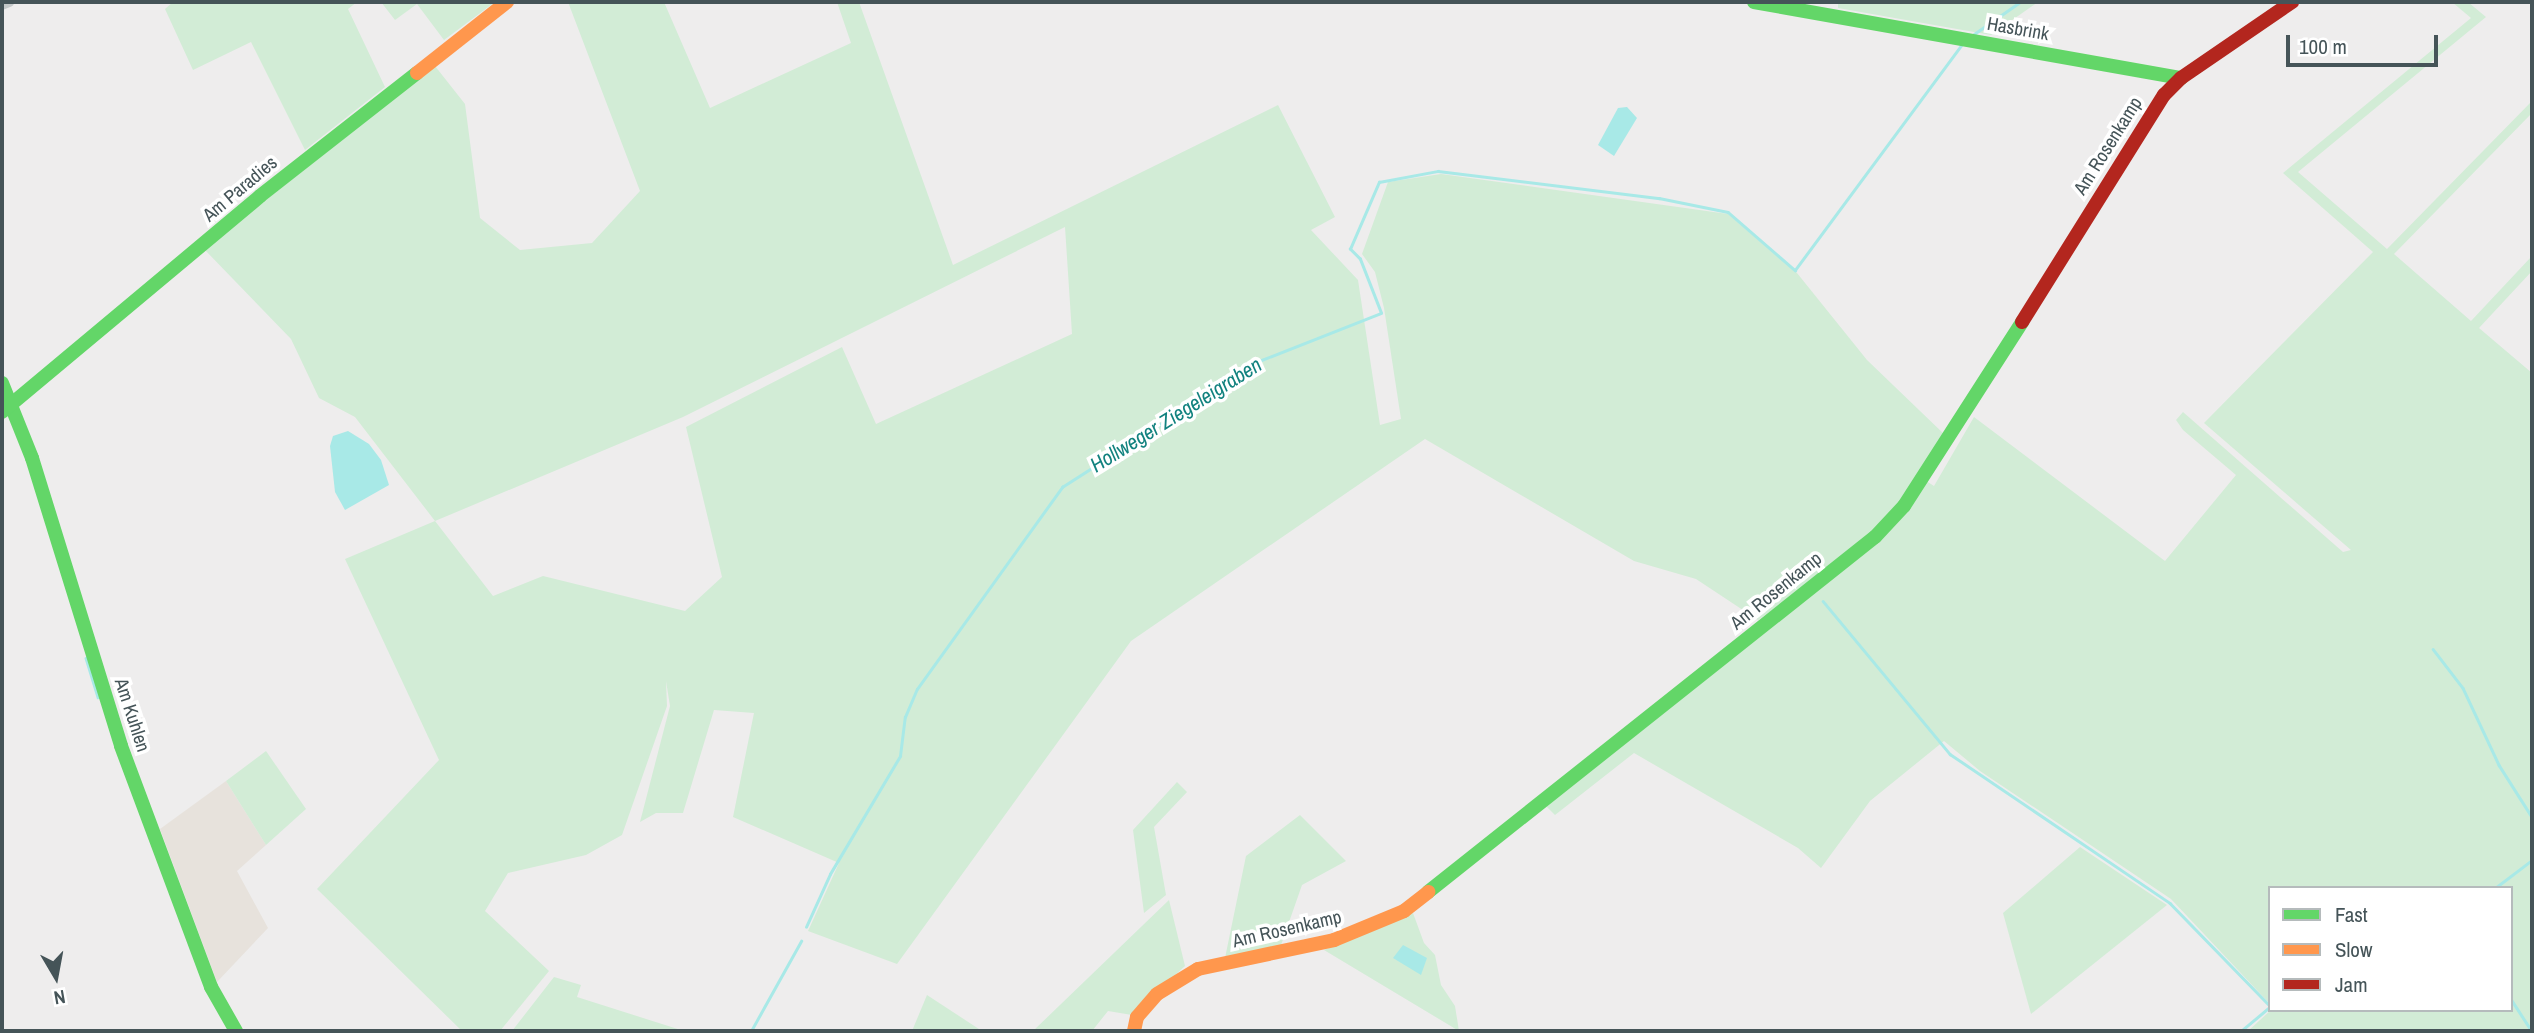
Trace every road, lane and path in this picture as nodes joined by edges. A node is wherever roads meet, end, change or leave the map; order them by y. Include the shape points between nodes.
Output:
1 (9, 2) edge
2 (508, 2) edge
3 (1754, 2) edge
4 (2292, 2) edge
5 (2, 5) edge
6 (2150, 72) junction
7 (2181, 78) junction
8 (2164, 95) junction
9 (2, 383) edge
10 (6, 407) edge
11 (236, 1031) edge
12 (1134, 1031) edge

1 - 5 street
2 - 10 street, Am Paradies via 280,179
3 - 6 street, Hasbrink
4 - 7 street, Am Rosenkamp
6 - 7 street, Hasbrink
6 - 8 street
7 - 8 street, Am Rosenkamp
8 - 12 street, Am Rosenkamp via 1933,463 1904,506 1875,537 1404,911 1334,940 1179,977 1145,1006
9 - 10 street, Am Kuhlen
10 - 11 street, Am Kuhlen via 52,518 121,746 208,979

